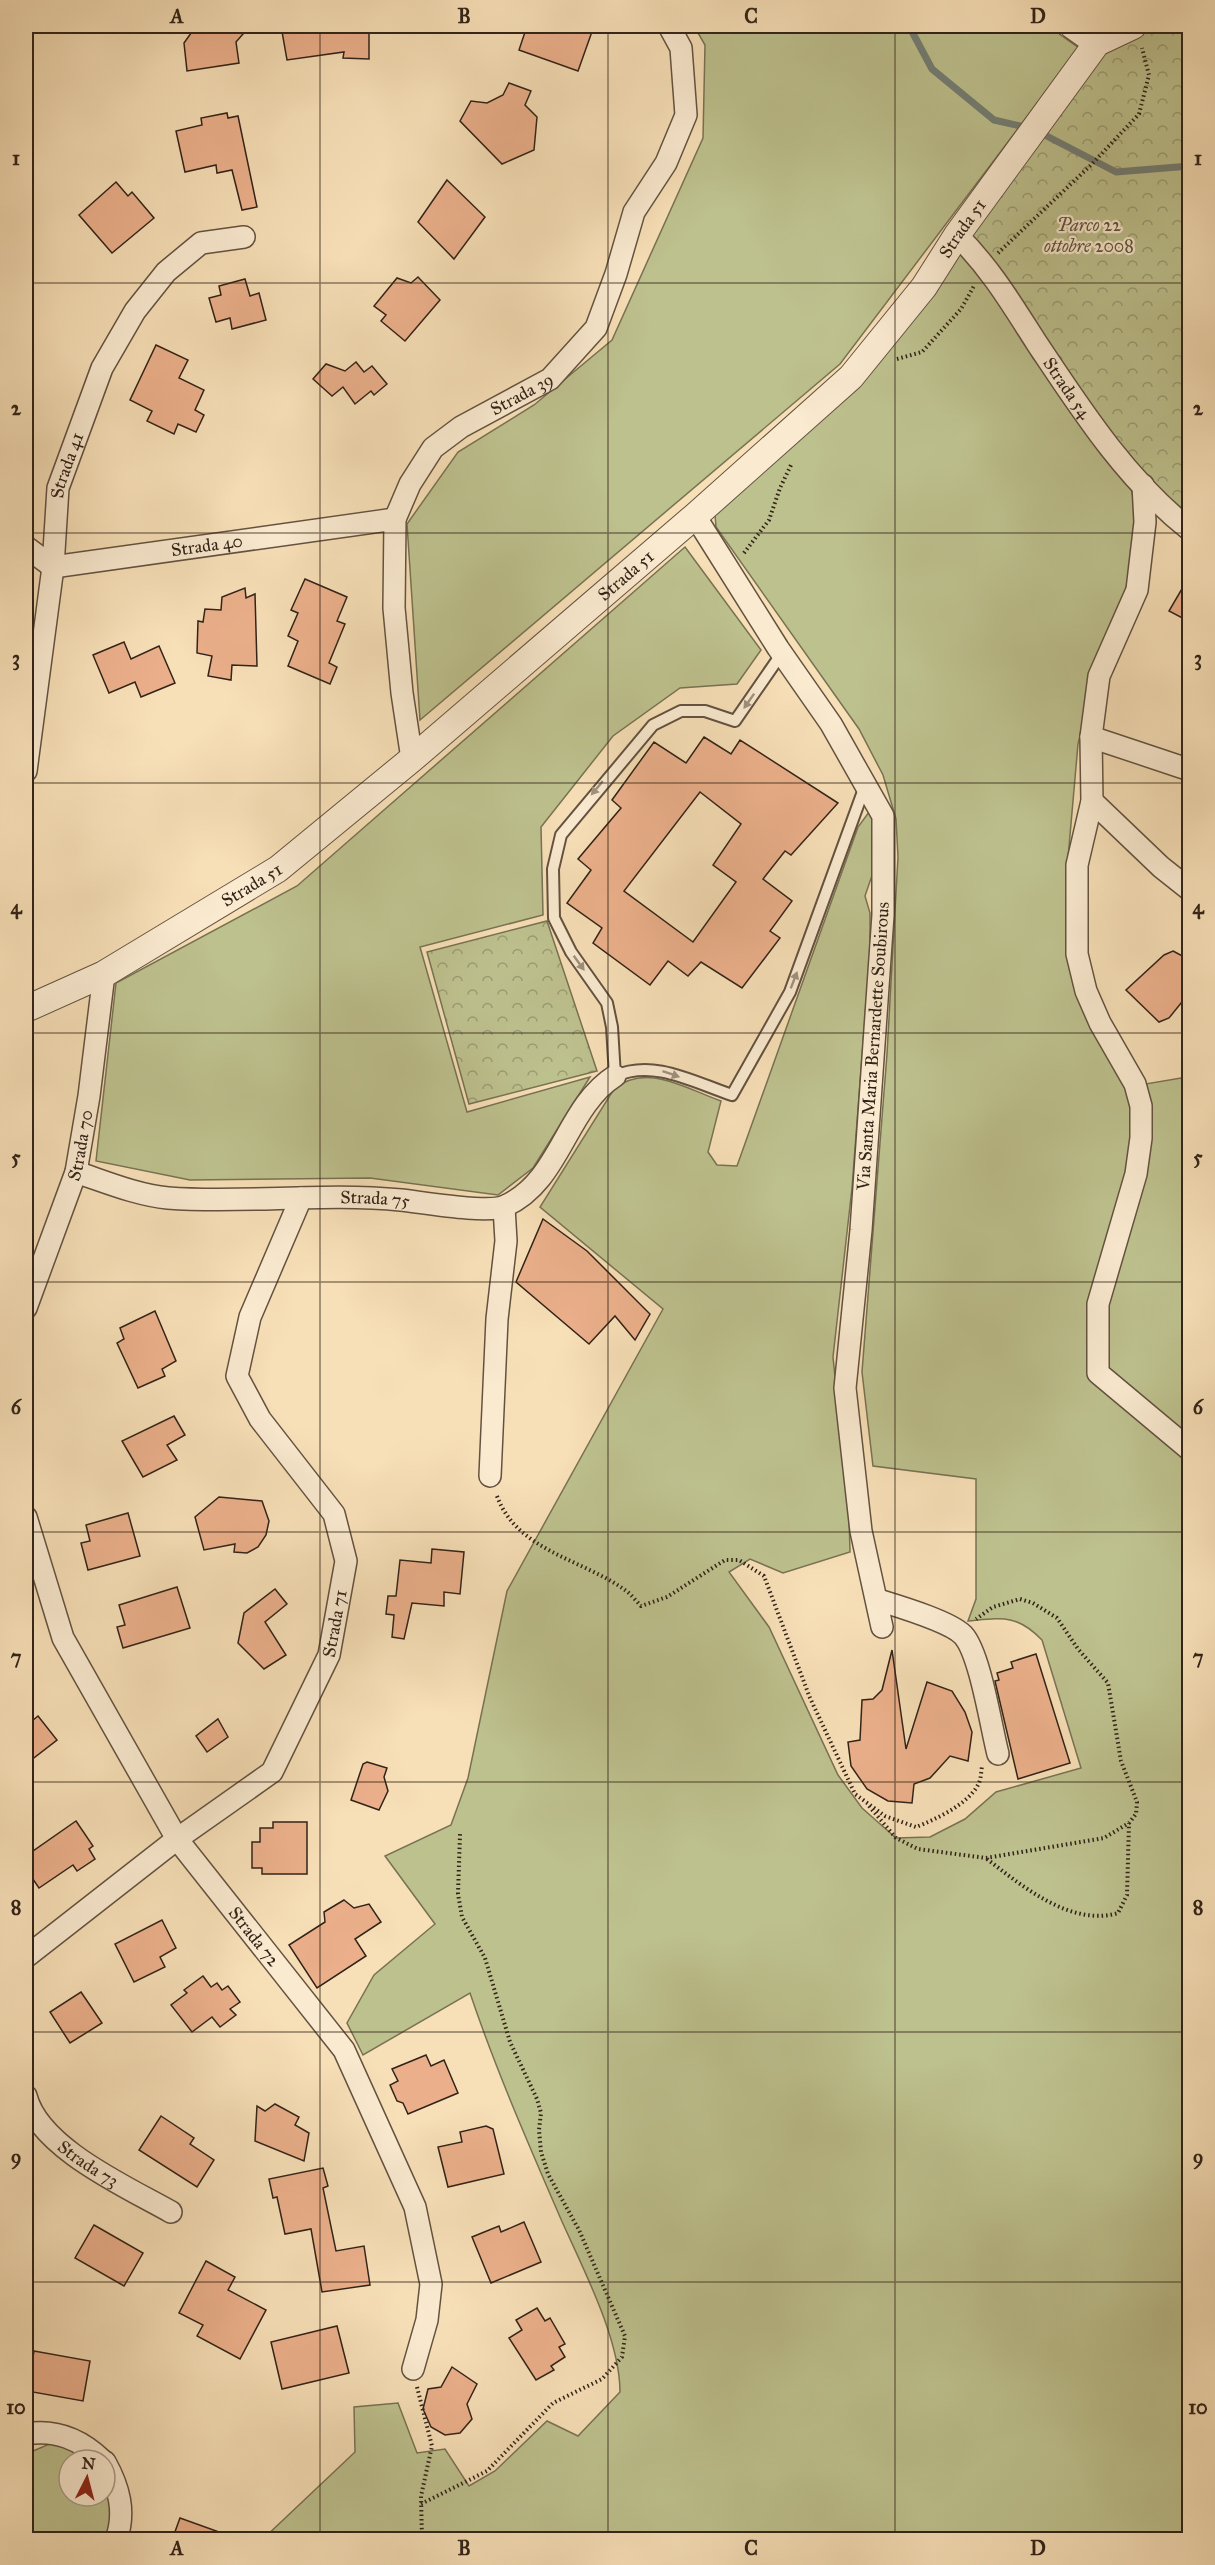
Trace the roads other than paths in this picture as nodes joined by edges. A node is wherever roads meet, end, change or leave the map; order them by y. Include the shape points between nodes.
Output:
1 (669, 26) edge
2 (1072, 26) edge
3 (1137, 35) edge
4 (1097, 43) junction
5 (957, 236) junction
6 (244, 237) dead end
7 (1143, 485) junction
8 (694, 516) junction
9 (395, 519) junction
10 (1190, 530) edge
11 (26, 547) edge
12 (53, 567) junction
13 (782, 653) junction
14 (1092, 737) junction
15 (412, 759) junction
16 (1190, 770) edge
17 (26, 771) edge
18 (866, 783) junction
19 (1092, 801) junction
20 (1190, 890) edge
21 (104, 974) junction
22 (26, 1009) edge
23 (615, 1076) junction
24 (76, 1172) junction
25 (301, 1198) junction
26 (504, 1207) junction
27 (26, 1308) edge
28 (1190, 1450) edge
29 (490, 1476) road end
30 (26, 1517) edge
31 (878, 1600) junction
32 (882, 1627) dead end
33 (995, 1744) road end
34 (177, 1839) junction
35 (26, 1958) edge
36 (26, 2096) edge
37 (171, 2212) dead end
38 (413, 2369) road end
39 (26, 2434) edge
40 (90, 2448) edge
41 (117, 2484) edge
42 (116, 2540) edge

1 - 9 street, Strada 39 via 681,48 686,116 666,163 634,212 596,328 550,379 460,427 433,448 410,484
2 - 4 street
3 - 4 street
4 - 5 street, Strada 51
5 - 7 street, Strada 54 via 984,262 1086,418
5 - 8 street, Strada 51 via 924,287 851,377
6 - 12 street, Strada 41 via 201,243 166,272 135,311 102,368 58,488
7 - 10 street, Strada 54
7 - 14 street via 1144,522 1137,590 1099,676
8 - 13 street, Via Santa Maria Bernardette Soubirous
8 - 15 street, Strada 51
9 - 12 street, Strada 40
9 - 15 street, Strada 39 via 394,608
11 - 12 street
12 - 17 street, Strada 41
13 - 18 street, Via Santa Maria Bernardette Soubirous
13 -> 23 lane via 735,721 705,711 681,711 653,725 561,835 553,869 554,918 571,952 607,1003
14 - 16 street
14 - 19 street
15 - 21 street, Strada 51 via 278,869
23 -> 18 lane via 631,1069 656,1070 732,1095 790,992
18 - 31 street, Via Santa Maria Bernardette Soubirous via 883,816 883,904 861,1230 844,1388 861,1531
19 - 20 street
19 - 28 street via 1077,865 1077,954 1086,991 1136,1084 1141,1106 1136,1174 1098,1304 1098,1373
21 - 22 street, Strada 51
21 - 24 street, Strada 70
23 - 26 street via 593,1094 541,1179
24 - 25 street, Strada 75 via 167,1198
24 - 27 street, Strada 70
25 - 26 street, Strada 75 via 388,1198 478,1208
25 - 34 street, Strada 71 via 250,1317 237,1376 260,1419 334,1514 346,1561 329,1655 272,1772
26 - 29 street via 506,1241 497,1319
30 - 34 street, Strada 72 via 63,1638
31 - 32 street, Via Santa Maria Bernardette Soubirous
31 - 33 street via 962,1634 973,1649
34 - 35 street, Strada 71
34 - 38 street, Strada 72 via 344,2050 415,2207 431,2284 427,2320
36 - 37 street, Strada 73 via 46,2132 95,2169
39 - 40 street via 64,2435
41 - 42 street via 122,2509

